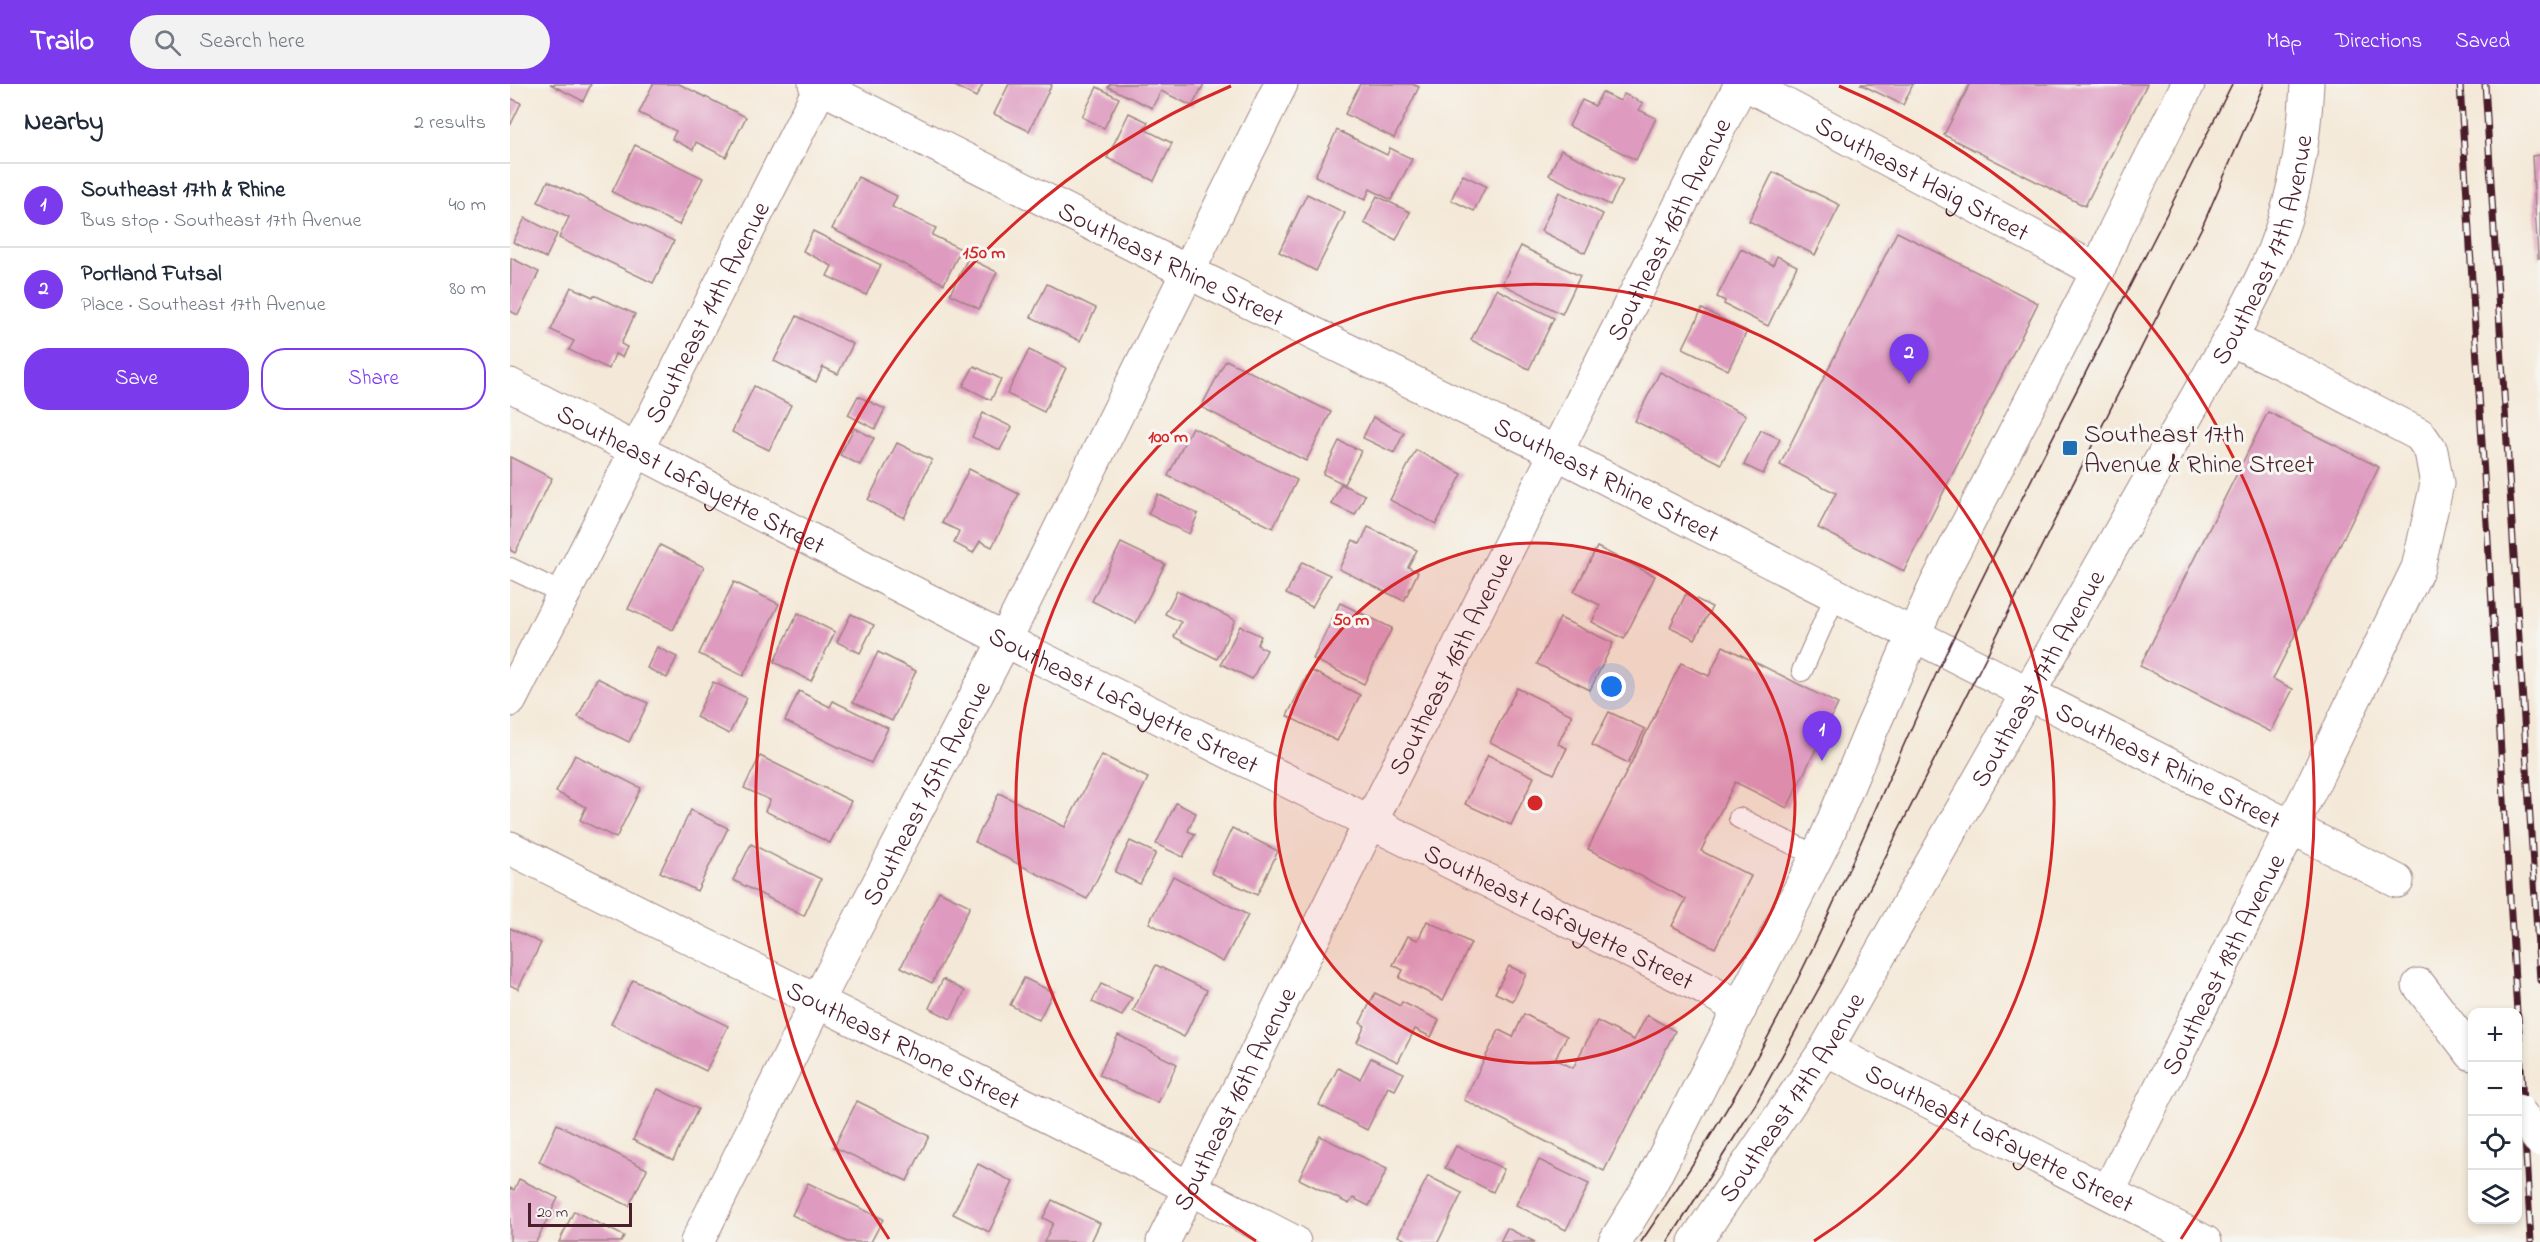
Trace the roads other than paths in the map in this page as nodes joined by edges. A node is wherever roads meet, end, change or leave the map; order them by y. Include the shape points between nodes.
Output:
1 (1281, 84) edge
2 (1741, 84) edge
3 (1746, 84) edge
4 (2188, 84) edge
5 (2307, 84) edge
6 (819, 85) edge
7 (2098, 271) junction
8 (1188, 272) junction
9 (2230, 339) junction
10 (510, 385) edge
11 (637, 449) junction
12 (1555, 452) junction
13 (510, 568) edge
14 (564, 594) junction
15 (1836, 594) junction
16 (1914, 633) junction
17 (1005, 640) junction
18 (1802, 671) dead end
19 (2029, 692) junction
20 (510, 700) edge
21 (1739, 818) dead end
22 (1370, 822) junction
23 (2291, 828) junction
24 (510, 848) edge
25 (1817, 856) junction
26 (2397, 881) dead end
27 (2420, 985) dead end
28 (817, 1002) junction
29 (1740, 1009) junction
30 (1826, 1049) junction
31 (2468, 1049) edge
32 (2521, 1116) edge
33 (2540, 1140) edge
34 (1190, 1188) junction
35 (2108, 1192) junction
36 (697, 1242) edge
37 (1163, 1242) edge
38 (1294, 1242) edge
39 (1615, 1242) edge
40 (1695, 1242) edge
41 (2205, 1242) edge

1 - 8 street, Southeast 15th Avenue
2 - 12 street, Southeast 16th Avenue
3 - 7 street, Southeast Haig Street
4 - 7 street
5 - 9 street, Southeast 17th Avenue via 2303,138 2292,196 2265,271
6 - 8 street, Southeast Rhine Street
6 - 11 street, Southeast 14th Avenue
7 - 16 street
8 - 12 street, Southeast Rhine Street
8 - 17 street, Southeast 15th Avenue
9 - 19 street, Southeast 17th Avenue
9 - 23 street, Southeast 18th Avenue via 2420,435 2431,451 2436,469 2437,484 2418,568
10 - 11 street, Southeast Lafayette Street
11 - 14 street, Southeast 14th Avenue
11 - 17 street, Southeast Lafayette Street
12 - 15 street, Southeast Rhine Street
12 - 22 street, Southeast 16th Avenue
13 - 14 lane
14 - 20 street, Southeast 14th Avenue
15 - 16 street, Southeast Rhine Street
15 - 18 lane
16 - 19 street, Southeast Rhine Street
16 - 25 street
17 - 22 street, Southeast Lafayette Street
17 - 28 street, Southeast 15th Avenue
19 - 23 street, Southeast Rhine Street
19 - 30 street, Southeast 17th Avenue
21 - 25 lane
22 - 29 street, Southeast Lafayette Street
22 - 34 street, Southeast 16th Avenue
23 - 26 street, Southeast Rhine Street
23 - 35 street, Southeast 18th Avenue
24 - 28 street, Southeast Rhone Street
25 - 29 street
27 - 31 street
28 - 34 street, Southeast Rhone Street
28 - 36 street, Southeast 15th Avenue
29 - 39 street via 1649,1187
30 - 35 street, Southeast Lafayette Street
30 - 40 street, Southeast 17th Avenue
32 - 33 street, bridge
34 - 37 street, Southeast 16th Avenue
34 - 38 street, Southeast Rhone Street
35 - 41 street, Southeast Lafayette Street

